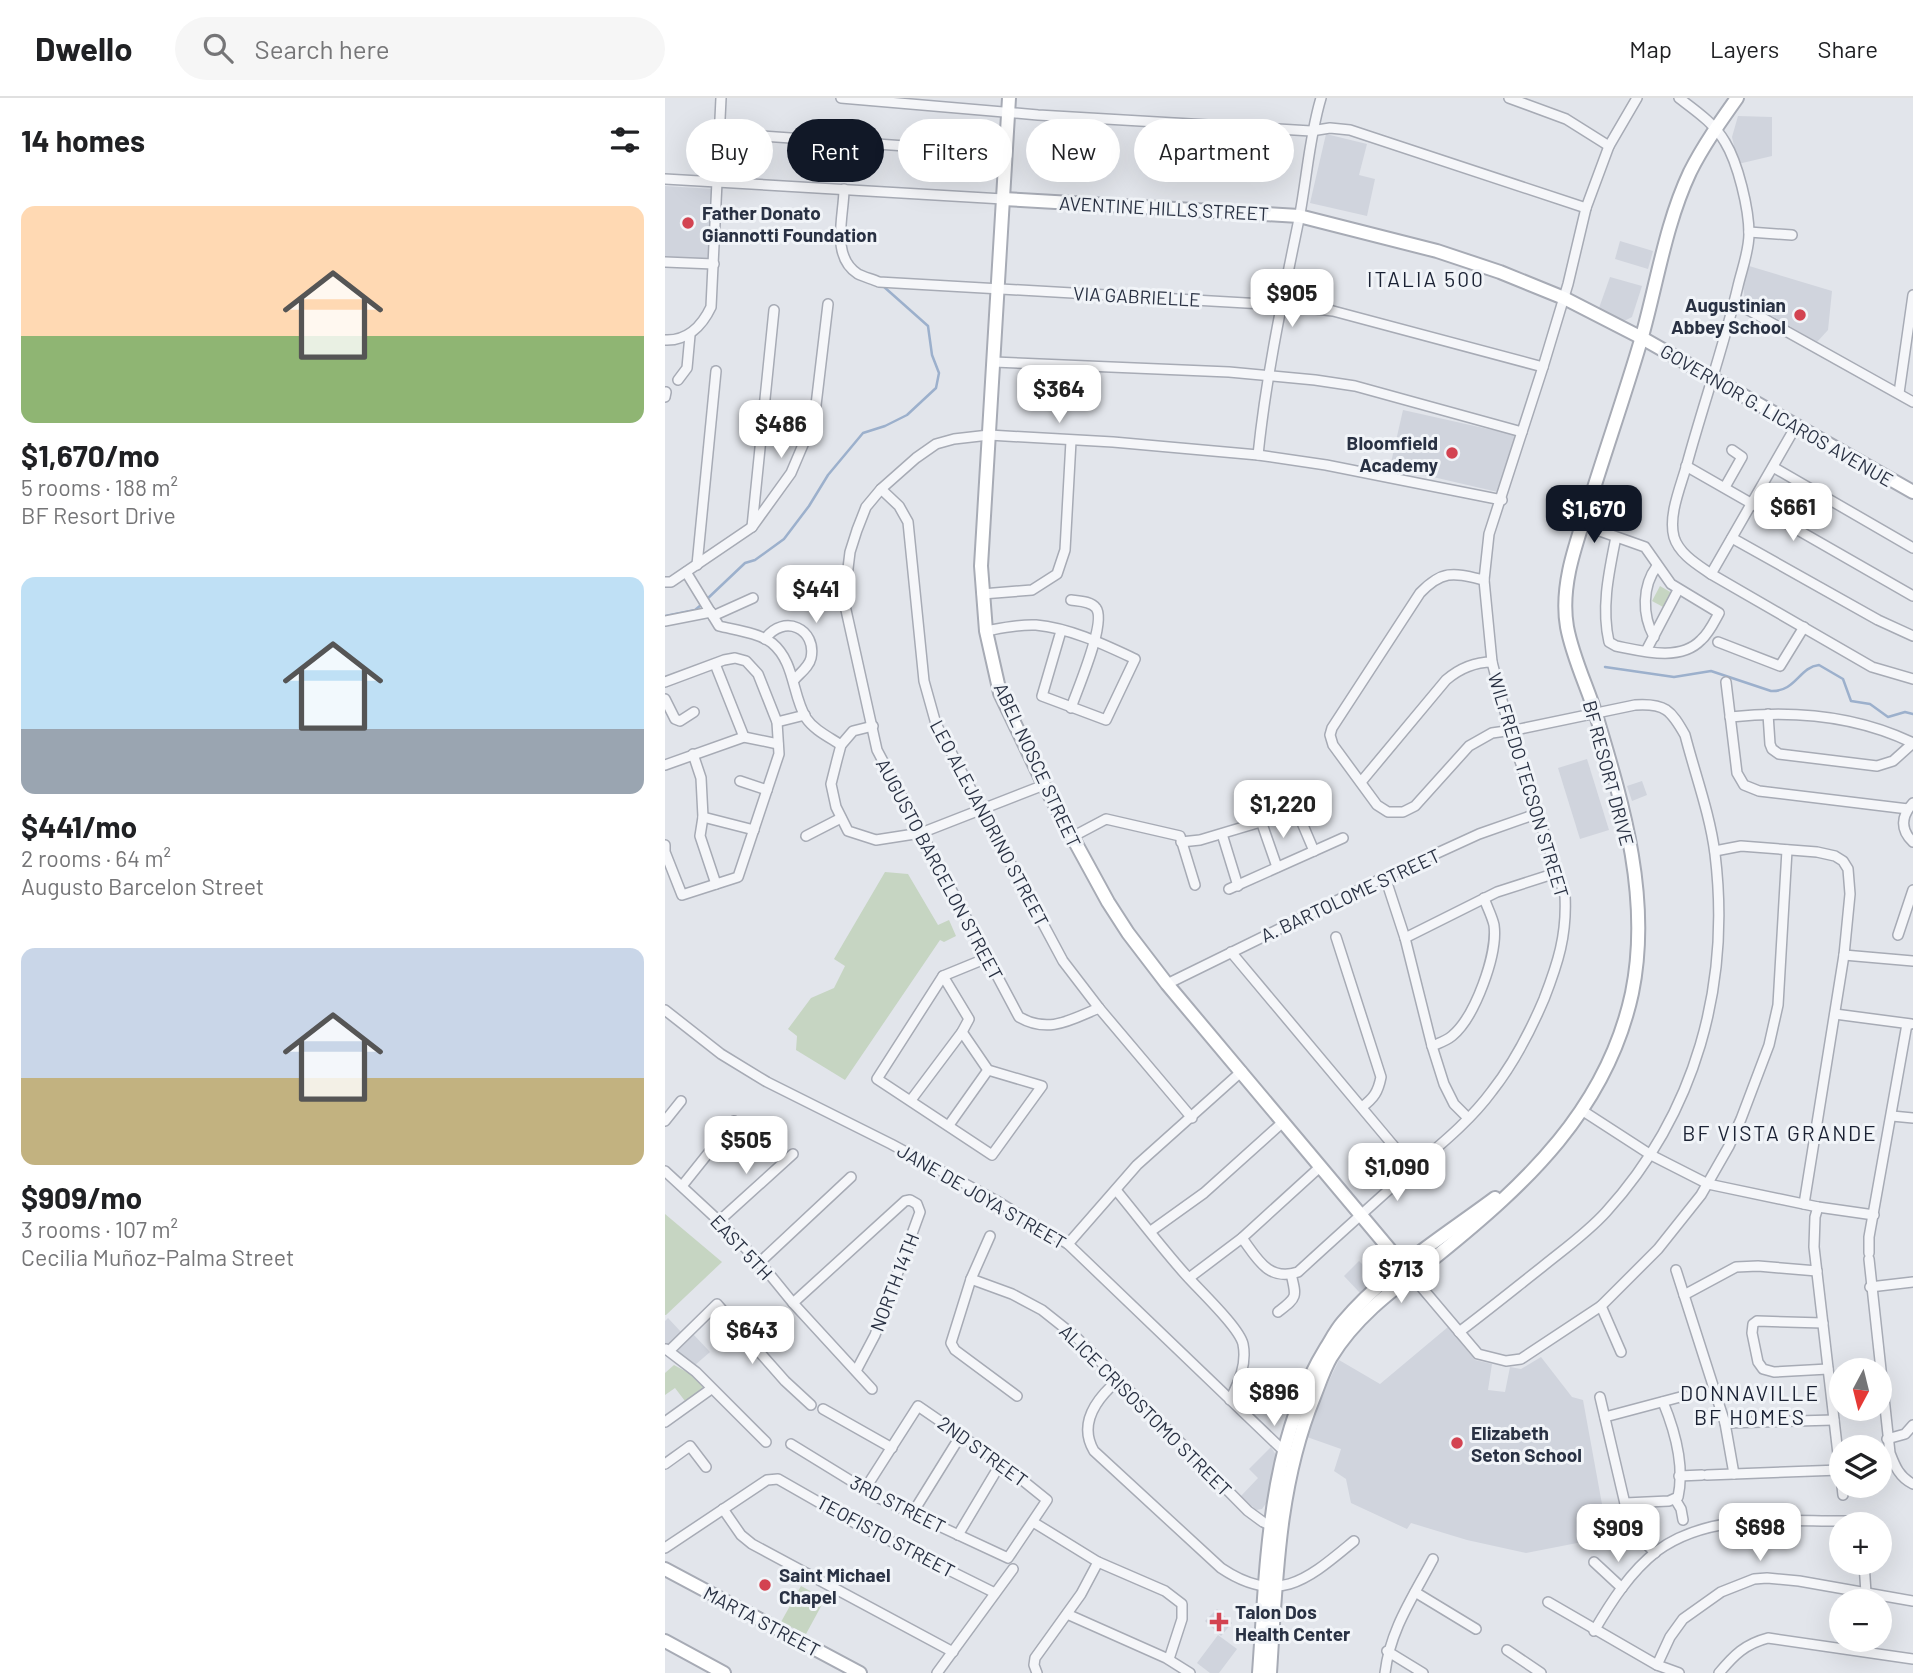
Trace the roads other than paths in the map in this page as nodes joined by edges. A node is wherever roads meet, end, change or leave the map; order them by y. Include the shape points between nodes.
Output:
1 (721, 98) edge
2 (841, 98) edge
3 (1009, 98) edge
4 (1321, 98) edge
5 (1509, 98) edge
6 (1637, 98) edge
7 (1679, 98) edge
8 (1737, 98) edge
9 (1009, 112) junction
10 (720, 119) edge
11 (1008, 119) edge
12 (1716, 128) junction
13 (1311, 131) junction
14 (773, 137) edge
15 (898, 145) edge
16 (1609, 146) junction
17 (665, 179) edge
18 (686, 180) edge
19 (717, 182) joint
20 (1004, 182) edge
21 (844, 189) junction
22 (1003, 199) junction
23 (1586, 208) junction
24 (1299, 216) junction
25 (1749, 232) junction
26 (1792, 234) dead end
27 (665, 262) edge
28 (714, 264) junction
29 (999, 290) junction
30 (1913, 295) edge
31 (1563, 298) junction
32 (1734, 302) junction
33 (828, 304) dead end
34 (1281, 304) junction
35 (774, 310) dead end
36 (689, 335) junction
37 (1642, 338) junction
38 (665, 340) edge
39 (994, 362) junction
40 (1543, 367) junction
41 (716, 371) dead end
42 (1270, 376) junction
43 (1711, 379) junction
44 (678, 380) dead end
45 (1899, 393) junction
46 (1913, 402) edge
47 (1796, 426) junction
48 (1522, 432) junction
49 (989, 435) junction
50 (1071, 441) junction
51 (1732, 450) dead end
52 (1258, 455) junction
53 (1686, 466) junction
54 (1773, 467) junction
55 (1725, 487) junction
56 (881, 489) junction
57 (1913, 492) edge
58 (1502, 499) junction
59 (1753, 503) junction
60 (1583, 525) junction
61 (752, 527) junction
62 (1616, 537) junction
63 (1733, 538) junction
64 (1913, 548) edge
65 (697, 565) junction
66 (1657, 566) junction
67 (686, 572) junction
68 (1711, 574) junction
69 (1483, 580) junction
70 (665, 582) edge
71 (1678, 590) junction
72 (982, 594) junction
73 (1913, 596) edge
74 (753, 598) dead end
75 (1071, 600) dead end
76 (711, 612) junction
77 (665, 621) edge
78 (1804, 628) junction
79 (986, 631) junction
80 (1062, 631) junction
81 (1913, 636) edge
82 (1654, 637) junction
83 (765, 639) junction
84 (1095, 641) junction
85 (1718, 642) dead end
86 (1646, 651) junction
87 (1492, 662) junction
88 (715, 664) junction
89 (1913, 679) edge
90 (794, 680) junction
91 (665, 682) edge
92 (1726, 682) dead end
93 (665, 699) edge
94 (1071, 708) junction
95 (694, 712) dead end
96 (1596, 714) junction
97 (1768, 714) junction
98 (805, 715) junction
99 (1730, 717) junction
100 (777, 722) junction
101 (873, 726) junction
102 (1510, 731) junction
103 (744, 737) junction
104 (1913, 743) edge
105 (778, 744) junction
106 (841, 745) junction
107 (693, 754) junction
108 (665, 765) edge
109 (740, 781) dead end
110 (1361, 782) junction
111 (1044, 785) junction
112 (767, 790) junction
113 (1910, 806) edge
114 (981, 809) junction
115 (1537, 814) junction
116 (703, 817) junction
117 (841, 818) junction
118 (1261, 821) junction
119 (754, 831) junction
120 (921, 832) junction
121 (1222, 834) junction
122 (806, 836) dead end
123 (1072, 836) junction
124 (1343, 838) dead end
125 (1181, 842) junction
126 (1913, 842) edge
127 (665, 845) edge
128 (1787, 850) junction
129 (1314, 851) junction
130 (1715, 851) junction
131 (1277, 867) junction
132 (1556, 873) junction
133 (1385, 877) junction
134 (716, 884) junction
135 (1195, 885) dead end
136 (1913, 890) edge
137 (1484, 898) junction
138 (1910, 901) edge
139 (1898, 935) dead end
140 (1336, 937) dead end
141 (1405, 938) junction
142 (1231, 952) junction
143 (1844, 955) junction
144 (988, 958) junction
145 (1913, 961) edge
146 (943, 976) junction
147 (1167, 984) junction
148 (1099, 1008) junction
149 (665, 1010) edge
150 (1835, 1014) junction
151 (1910, 1024) edge
152 (962, 1032) junction
153 (1432, 1046) junction
154 (988, 1070) junction
155 (1242, 1071) junction
156 (911, 1100) junction
157 (681, 1101) dead end
158 (1362, 1107) junction
159 (1583, 1111) junction
160 (1892, 1116) junction
161 (1192, 1118) junction
162 (1468, 1118) junction
163 (1913, 1118) edge
164 (665, 1121) edge
165 (734, 1121) dead end
166 (1283, 1122) junction
167 (949, 1125) junction
168 (793, 1154) dead end
169 (1651, 1154) junction
170 (1321, 1166) junction
171 (1413, 1169) junction
172 (665, 1171) edge
173 (851, 1177) dead end
174 (1708, 1184) junction
175 (682, 1186) junction
176 (1116, 1191) junction
177 (1804, 1204) junction
178 (1818, 1207) junction
179 (1361, 1215) junction
180 (1874, 1215) junction
181 (719, 1221) junction
182 (1151, 1231) junction
183 (990, 1236) dead end
184 (1242, 1238) junction
185 (1068, 1244) junction
186 (759, 1263) junction
187 (1676, 1270) dead end
188 (1408, 1271) junction
189 (1818, 1271) junction
190 (1291, 1275) junction
191 (1189, 1278) junction
192 (971, 1279) junction
193 (1913, 1282) edge
194 (1870, 1287) junction
195 (1684, 1295) junction
196 (793, 1303) junction
197 (1601, 1306) junction
198 (1278, 1312) dead end
199 (1823, 1323) junction
200 (1459, 1332) junction
201 (667, 1350) edge
202 (1621, 1352) dead end
203 (1828, 1369) junction
204 (856, 1371) junction
205 (1829, 1378) edge
206 (1118, 1380) junction
207 (711, 1389) junction
208 (872, 1389) dead end
209 (1017, 1396) dead end
210 (1684, 1396) dead end
211 (1600, 1397) dead end
212 (1230, 1400) junction
213 (1663, 1402) junction
214 (811, 1405) dead end
215 (824, 1409) dead end
216 (1605, 1417) junction
217 (1829, 1420) edge
218 (665, 1422) edge
219 (1725, 1423) junction
220 (1913, 1424) edge
221 (961, 1435) junction
222 (1887, 1435) edge
223 (1892, 1438) edge
224 (766, 1442) dead end
225 (791, 1444) dead end
226 (892, 1448) junction
227 (1289, 1456) junction
228 (1892, 1457) edge
229 (1001, 1463) junction
230 (665, 1464) edge
231 (706, 1466) dead end
232 (1734, 1474) junction
233 (1829, 1475) edge
234 (1679, 1476) junction
235 (1913, 1483) edge
236 (865, 1489) junction
237 (1675, 1499) junction
238 (1625, 1503) junction
239 (723, 1508) junction
240 (912, 1514) junction
241 (1683, 1520) dead end
242 (1829, 1521) edge
243 (1033, 1522) junction
244 (1276, 1527) junction
245 (958, 1535) junction
246 (1354, 1541) dead end
247 (665, 1548) edge
248 (1655, 1553) junction
249 (1433, 1559) dead end
250 (1098, 1562) junction
251 (1594, 1562) dead end
252 (665, 1569) edge
253 (1013, 1569) dead end
254 (1271, 1586) junction
255 (1622, 1588) junction
256 (1840, 1589) edge
257 (1415, 1592) junction
258 (995, 1593) junction
259 (1892, 1597) edge
260 (1913, 1601) edge
261 (1548, 1602) dead end
262 (1067, 1614) junction
263 (1476, 1629) dead end
264 (1594, 1630) junction
265 (665, 1641) edge
266 (1507, 1650) dead end
267 (1387, 1651) junction
268 (953, 1652) junction
269 (1913, 1658) edge
270 (1169, 1659) junction
271 (1657, 1665) junction
272 (1035, 1669) edge
273 (724, 1673) edge
274 (860, 1673) edge
275 (937, 1673) edge
276 (1190, 1673) edge
277 (1259, 1673) edge
278 (1270, 1673) edge
279 (1385, 1673) edge
280 (1423, 1673) edge
281 (1541, 1673) edge
282 (1678, 1673) edge
283 (1719, 1673) edge

1 - 10 street
2 - 9 street
3 - 9 street, ABEL NOSCE STREET
4 - 13 street
5 - 16 street via 1566,119
6 - 16 street, WILFREDO TECSON STREET
7 - 12 street
8 - 12 street, BF RESORT DRIVE
9 - 11 street, ABEL NOSCE STREET
9 - 13 street
12 - 25 street via 1735,164
12 - 37 street, BF RESORT DRIVE via 1680,196
13 - 23 street via 1350,130
13 - 24 street
14 - 15 street
16 - 23 street, WILFREDO TECSON STREET
17 - 18 street, AVENTINE HILLS STREET
19 - 21 street, AVENTINE HILLS STREET
19 - 28 street
20 - 22 street, ABEL NOSCE STREET
21 - 22 street, AVENTINE HILLS STREET
21 - 29 street, VIA GABRIELLE via 840,245 845,261 857,273 879,282
22 - 24 street, AVENTINE HILLS STREET
22 - 29 street, ABEL NOSCE STREET
23 - 31 street, WILFREDO TECSON STREET
24 - 31 street, AVENTINE HILLS STREET via 1437,251
24 - 34 street
25 - 26 street
25 - 32 street
27 - 28 street
28 - 36 street via 711,307
29 - 34 street, VIA GABRIELLE
29 - 39 street, ABEL NOSCE STREET
30 - 45 street
31 - 37 street, AVENTINE HILLS STREET
31 - 40 street, WILFREDO TECSON STREET
32 - 43 street
32 - 45 street
33 - 61 street via 816,405 808,433 791,472
34 - 40 street, VIA GABRIELLE via 1333,311
34 - 42 street
35 - 61 street
36 - 38 street
36 - 44 street via 687,368
37 - 43 street, GOVERNOR G. LICAROS AVENUE
37 - 60 street, BF RESORT DRIVE
39 - 42 street
39 - 49 street, ABEL NOSCE STREET
40 - 48 street, WILFREDO TECSON STREET
41 - 65 street
42 - 48 street via 1355,386
42 - 52 street
43 - 47 street, GOVERNOR G. LICAROS AVENUE
43 - 53 street
45 - 46 street
47 - 54 street
47 - 57 street, GOVERNOR G. LICAROS AVENUE
48 - 58 street, WILFREDO TECSON STREET
49 - 50 street, AUGUSTO BARCELON STREET
49 - 56 street, AUGUSTO BARCELON STREET via 936,444
49 - 72 street, ABEL NOSCE STREET
50 - 52 street, AUGUSTO BARCELON STREET
50 - 72 street via 1065,550 1056,574 1032,590
51 - 55 street via 1742,457
52 - 58 street, AUGUSTO BARCELON STREET
53 - 55 street
53 - 68 street via 1674,512 1674,538 1691,560
54 - 59 street
54 - 64 street
55 - 59 street
56 - 101 street, AUGUSTO BARCELON STREET via 866,507 857,530 843,601
56 - 114 street, LEO ALEJANDRINO STREET via 899,506 908,523 929,704
58 - 69 street, WILFREDO TECSON STREET via 1489,534
59 - 63 street
59 - 73 street
60 - 62 street
60 - 96 street, BF RESORT DRIVE via 1565,595 1566,623
61 - 65 street
62 - 66 street via 1645,547
62 - 86 street via 1607,594 1609,642
63 - 68 street
63 - 81 street
65 - 67 street
66 - 71 street
66 - 82 street via 1647,583 1645,614
67 - 70 street
67 - 76 street
68 - 78 street
69 - 87 street, WILFREDO TECSON STREET
69 - 110 street via 1454,573 1430,582 1332,728 1333,744
71 - 82 street
71 - 86 street via 1719,612 1694,647 1665,653
72 - 79 street, ABEL NOSCE STREET
74 - 76 street
75 - 84 street via 1090,603 1098,610
76 - 77 street
76 - 83 street via 719,626
78 - 85 street via 1780,666
78 - 89 street via 1872,667
79 - 80 street via 1028,625
79 - 111 street, ABEL NOSCE STREET via 1000,693
80 - 84 street
80 - 94 street via 1042,696
82 - 86 street
83 - 90 street via 781,654
83 - 90 street via 772,629 792,625 810,640 808,665
84 - 94 street
84 - 94 street via 1135,659 1106,720
87 - 102 street, WILFREDO TECSON STREET
87 - 110 street via 1471,665 1446,680
88 - 91 street
88 - 100 street via 735,657 746,661 758,674
88 - 103 street
90 - 98 street
92 - 99 street
93 - 95 street via 675,719 680,721
96 - 102 street
96 - 130 street via 1653,704 1676,719 1685,735
96 - 159 street, BF RESORT DRIVE via 1627,828 1640,916 1633,983 1621,1030
97 - 99 street
97 - 104 street via 1835,718
97 - 104 street via 1770,744 1779,754 1877,766 1893,761
98 - 100 street
98 - 106 street
99 - 113 street via 1737,773 1750,789
100 - 105 street
101 - 106 street via 853,731
101 - 120 street, AUGUSTO BARCELON STREET via 877,750
102 - 110 street via 1492,733 1469,746 1415,806 1403,812 1388,812 1377,805
102 - 115 street, WILFREDO TECSON STREET
103 - 105 street
103 - 107 street
105 - 112 street
106 - 117 street via 831,784
107 - 108 street
107 - 116 street via 701,778
109 - 112 street
111 - 114 street
111 - 123 street, ABEL NOSCE STREET
112 - 119 street
113 - 126 street via 1903,825
114 - 120 street
114 - 148 street, LEO ALEJANDRINO STREET via 1063,961
115 - 132 street, WILFREDO TECSON STREET
115 - 133 street, A. BARTOLOME STREET via 1479,834
116 - 119 street
116 - 134 street via 700,836
117 - 120 street via 848,831 876,840
117 - 122 street
118 - 121 street
118 - 129 street via 1298,811
118 - 131 street
119 - 134 street via 738,877
120 - 144 street, AUGUSTO BARCELON STREET
121 - 125 street
121 - 131 street via 1233,888
123 - 125 street via 1106,819 1180,836
123 - 147 street, ABEL NOSCE STREET via 1128,933
124 - 129 street
125 - 135 street
127 - 134 street via 681,895
128 - 130 street via 1741,846
128 - 143 street via 1835,856 1849,869
128 - 174 street via 1778,1005 1769,1045 1741,1119
129 - 131 street
130 - 169 street via 1720,919 1709,1011 1686,1087
132 - 137 street
132 - 162 street, WILFREDO TECSON STREET via 1565,897 1566,924 1552,980 1514,1060
133 - 141 street
133 - 142 street, A. BARTOLOME STREET
136 - 138 street
137 - 141 street
137 - 153 street via 1493,923 1489,968 1462,1025 1453,1036
138 - 139 street
140 - 158 street via 1381,1077 1378,1091
141 - 153 street
142 - 147 street, A. BARTOLOME STREET
142 - 158 street
143 - 145 street
143 - 150 street
144 - 146 street
144 - 148 street, AUGUSTO BARCELON STREET via 1019,1017 1031,1024 1044,1027
146 - 152 street via 969,1016
146 - 156 street via 877,1079
147 - 155 street, ABEL NOSCE STREET
148 - 161 street, LEO ALEJANDRINO STREET
149 - 185 street, JANE DE JOYA STREET via 721,1054 767,1082 926,1162
150 - 151 street
150 - 177 street
151 - 160 street
152 - 154 street
152 - 156 street
153 - 162 street via 1449,1094
154 - 167 street
154 - 167 street via 1042,1086 993,1154
155 - 161 street
155 - 166 street, ABEL NOSCE STREET
156 - 167 street
157 - 164 street
158 - 171 street
159 - 169 street
159 - 188 street, BF RESORT DRIVE via 1562,1140 1517,1185
160 - 163 street
160 - 180 street
161 - 176 street via 1137,1165
162 - 171 street, WILFREDO TECSON STREET
165 - 175 street
166 - 170 street, ABEL NOSCE STREET
166 - 182 street via 1203,1193
168 - 181 street
169 - 174 street
169 - 200 street via 1579,1240
170 - 179 street, ABEL NOSCE STREET
170 - 184 street
171 - 179 street, WILFREDO TECSON STREET
172 - 175 street, EAST 5TH
173 - 186 street
174 - 177 street
174 - 197 street via 1665,1240
175 - 181 street, EAST 5TH
176 - 182 street
176 - 185 street
177 - 178 street
178 - 180 street
178 - 189 street via 1814,1247
179 - 188 street, ABEL NOSCE STREET
179 - 190 street, WILFREDO TECSON STREET
180 - 194 street
181 - 186 street, EAST 5TH
182 - 191 street
183 - 192 street
184 - 190 street via 1264,1268 1277,1275
184 - 191 street
185 - 212 street, JANE DE JOYA STREET
186 - 196 street, EAST 5TH
187 - 195 street
188 - 200 street
188 - 227 street, BF RESORT DRIVE via 1380,1285 1342,1323 1303,1394
189 - 195 street via 1736,1267
189 - 199 street
190 - 198 street via 1294,1300
191 - 212 street via 1243,1341 1241,1376
192 - 206 street, ALICE CRISOSTOMO STREET via 1042,1310
192 - 209 street via 951,1343
193 - 194 street
194 - 222 street
195 - 219 street
196 - 204 street, EAST 5TH
196 - 204 street, NORTH 14TH via 905,1201 917,1204 920,1212 875,1335
197 - 200 street via 1521,1359 1506,1361 1478,1354
197 - 202 street
199 - 203 street
199 - 203 street via 1757,1321 1752,1333 1763,1369 1774,1373
201 - 207 street
201 - 214 street via 717,1304
203 - 205 street
204 - 208 street, EAST 5TH
206 - 244 street, ALICE CRISOSTOMO STREET via 1252,1515
206 - 254 street via 1101,1397 1087,1425 1087,1439 1094,1451 1221,1568 1236,1578
207 - 218 street
207 - 224 street
210 - 213 street
211 - 216 street
212 - 227 street, JANE DE JOYA STREET
213 - 216 street
213 - 234 street via 1674,1429
215 - 226 street
216 - 238 street
217 - 219 street
219 - 232 street
220 - 223 street via 1905,1434
221 - 226 street, 2ND STREET via 920,1406
221 - 229 street, 2ND STREET
221 - 240 street
225 - 236 street, 3RD STREET
226 - 236 street
227 - 244 street, BF RESORT DRIVE
228 - 235 street via 1895,1468
229 - 243 street, 2ND STREET via 1046,1497
229 - 245 street
230 - 231 street via 690,1446
232 - 233 street
232 - 234 street
234 - 237 street
236 - 240 street, 3RD STREET
237 - 238 street
237 - 241 street
238 - 248 street via 1633,1530
239 - 247 street
239 - 258 street, TEOFISTO STREET via 767,1480 778,1479
239 - 268 street via 752,1544
240 - 245 street, 3RD STREET
242 - 248 street via 1720,1525 1679,1538
243 - 245 street, 3RD STREET via 1008,1558
243 - 250 street
244 - 254 street, BF RESORT DRIVE
246 - 254 street via 1303,1580
248 - 255 street
249 - 257 street
250 - 262 street
250 - 270 street via 1165,1591 1182,1604
251 - 255 street
252 - 274 street, MARTA STREET
253 - 258 street
254 - 277 street, BF RESORT DRIVE
254 - 278 street, BF RESORT DRIVE
255 - 264 street
256 - 271 street via 1767,1578 1740,1583 1683,1619
257 - 263 street
257 - 267 street
258 - 268 street
259 - 260 street
261 - 264 street
262 - 270 street
262 - 272 street via 1035,1658
264 - 271 street
265 - 273 street
266 - 281 street
267 - 279 street
267 - 280 street
268 - 275 street
269 - 283 street via 1768,1639 1738,1651
270 - 276 street
271 - 282 street

